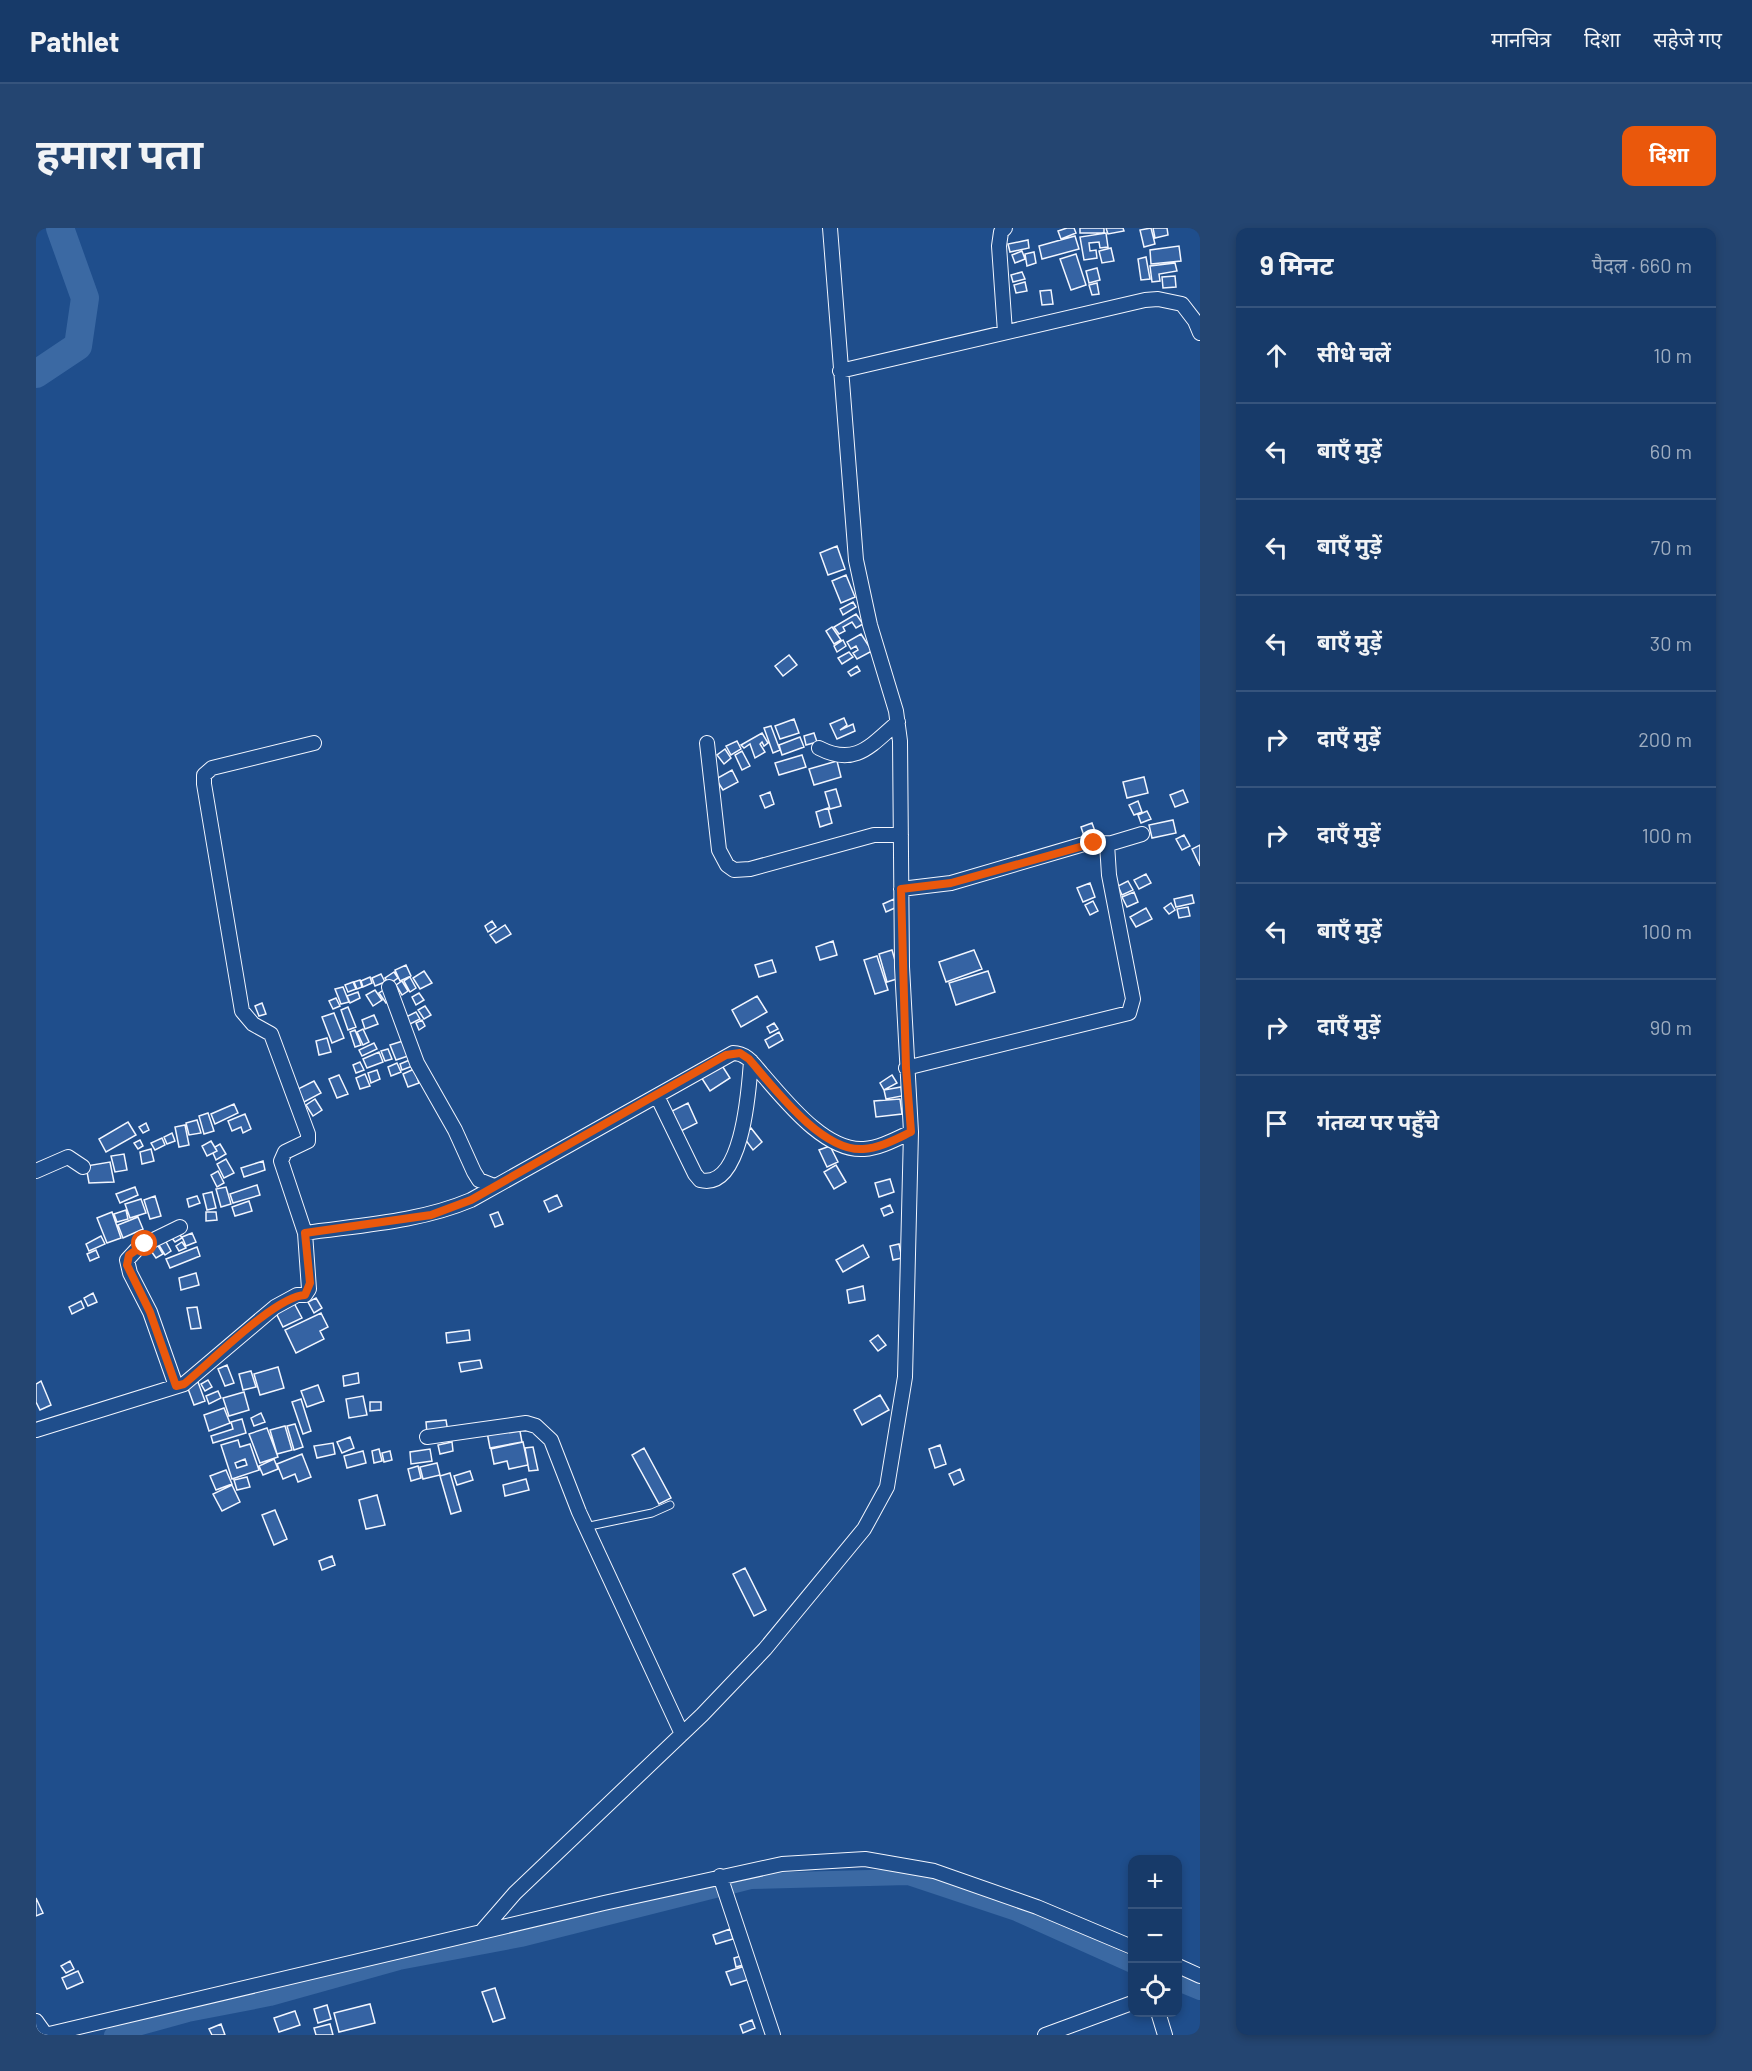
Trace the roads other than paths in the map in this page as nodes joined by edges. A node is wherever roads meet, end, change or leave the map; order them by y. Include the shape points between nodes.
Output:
1 (830, 228) edge
2 (1005, 228) edge
3 (1005, 332) junction
4 (1200, 333) edge
5 (848, 369) junction
6 (898, 722) junction
7 (314, 743) dead end
8 (707, 743) dead end
9 (819, 748) dead end
10 (1142, 834) dead end
11 (901, 835) junction
12 (1107, 844) junction
13 (910, 888) junction
14 (389, 987) dead end
15 (751, 1061) junction
16 (906, 1068) junction
17 (657, 1096) junction
18 (911, 1132) junction
19 (83, 1167) dead end
20 (36, 1171) edge
21 (494, 1186) junction
22 (180, 1227) dead end
23 (305, 1233) junction
24 (176, 1386) junction
25 (36, 1430) edge
26 (427, 1437) dead end
27 (670, 1505) dead end
28 (585, 1527) junction
29 (682, 1734) junction
30 (721, 1880) junction
31 (482, 1931) junction
32 (1128, 1945) edge
33 (1182, 1968) edge
34 (1200, 1976) edge
35 (1128, 2004) edge
36 (1159, 2017) edge
37 (36, 2021) edge
38 (46, 2035) edge
39 (774, 2035) edge
40 (1045, 2035) edge
41 (1165, 2035) edge

1 - 5 street
2 - 3 street via 999,246
3 - 4 street via 1158,299 1182,304
3 - 5 street
5 - 6 street via 856,560
6 - 9 street via 874,742 843,758
6 - 11 street
7 - 23 street via 212,768 204,775 242,1011 253,1024 272,1034 308,1134 305,1143 285,1152 281,1161
8 - 11 street via 719,850 734,870 874,835
10 - 12 street
11 - 13 street
12 - 13 street via 1084,844 951,883
12 - 16 street via 1109,875 1133,999 1129,1014
13 - 16 street
14 - 21 street via 417,1063 474,1172 479,1180
15 - 17 street via 740,1053 726,1055
15 - 17 street via 742,1132 726,1172 710,1180 700,1180 695,1174
15 - 18 street via 806,1120 849,1149 880,1146
16 - 18 street
17 - 21 street
18 - 29 street via 905,1377 895,1450 883,1497 864,1529 771,1642
19 - 20 street via 68,1157
21 - 23 street via 471,1200 431,1215
22 - 24 street via 132,1251 127,1265 150,1312
23 - 24 street via 310,1283 305,1295 275,1307 184,1384
24 - 25 street
26 - 28 street via 526,1423 536,1426 551,1440
27 - 28 lane via 652,1513
28 - 29 street
29 - 31 street via 515,1893
30 - 31 street
30 - 32 street via 782,1864 865,1859 934,1871 1037,1907
30 - 39 street
31 - 38 street
33 - 34 street
35 - 40 street
36 - 41 street
37 - 38 street

